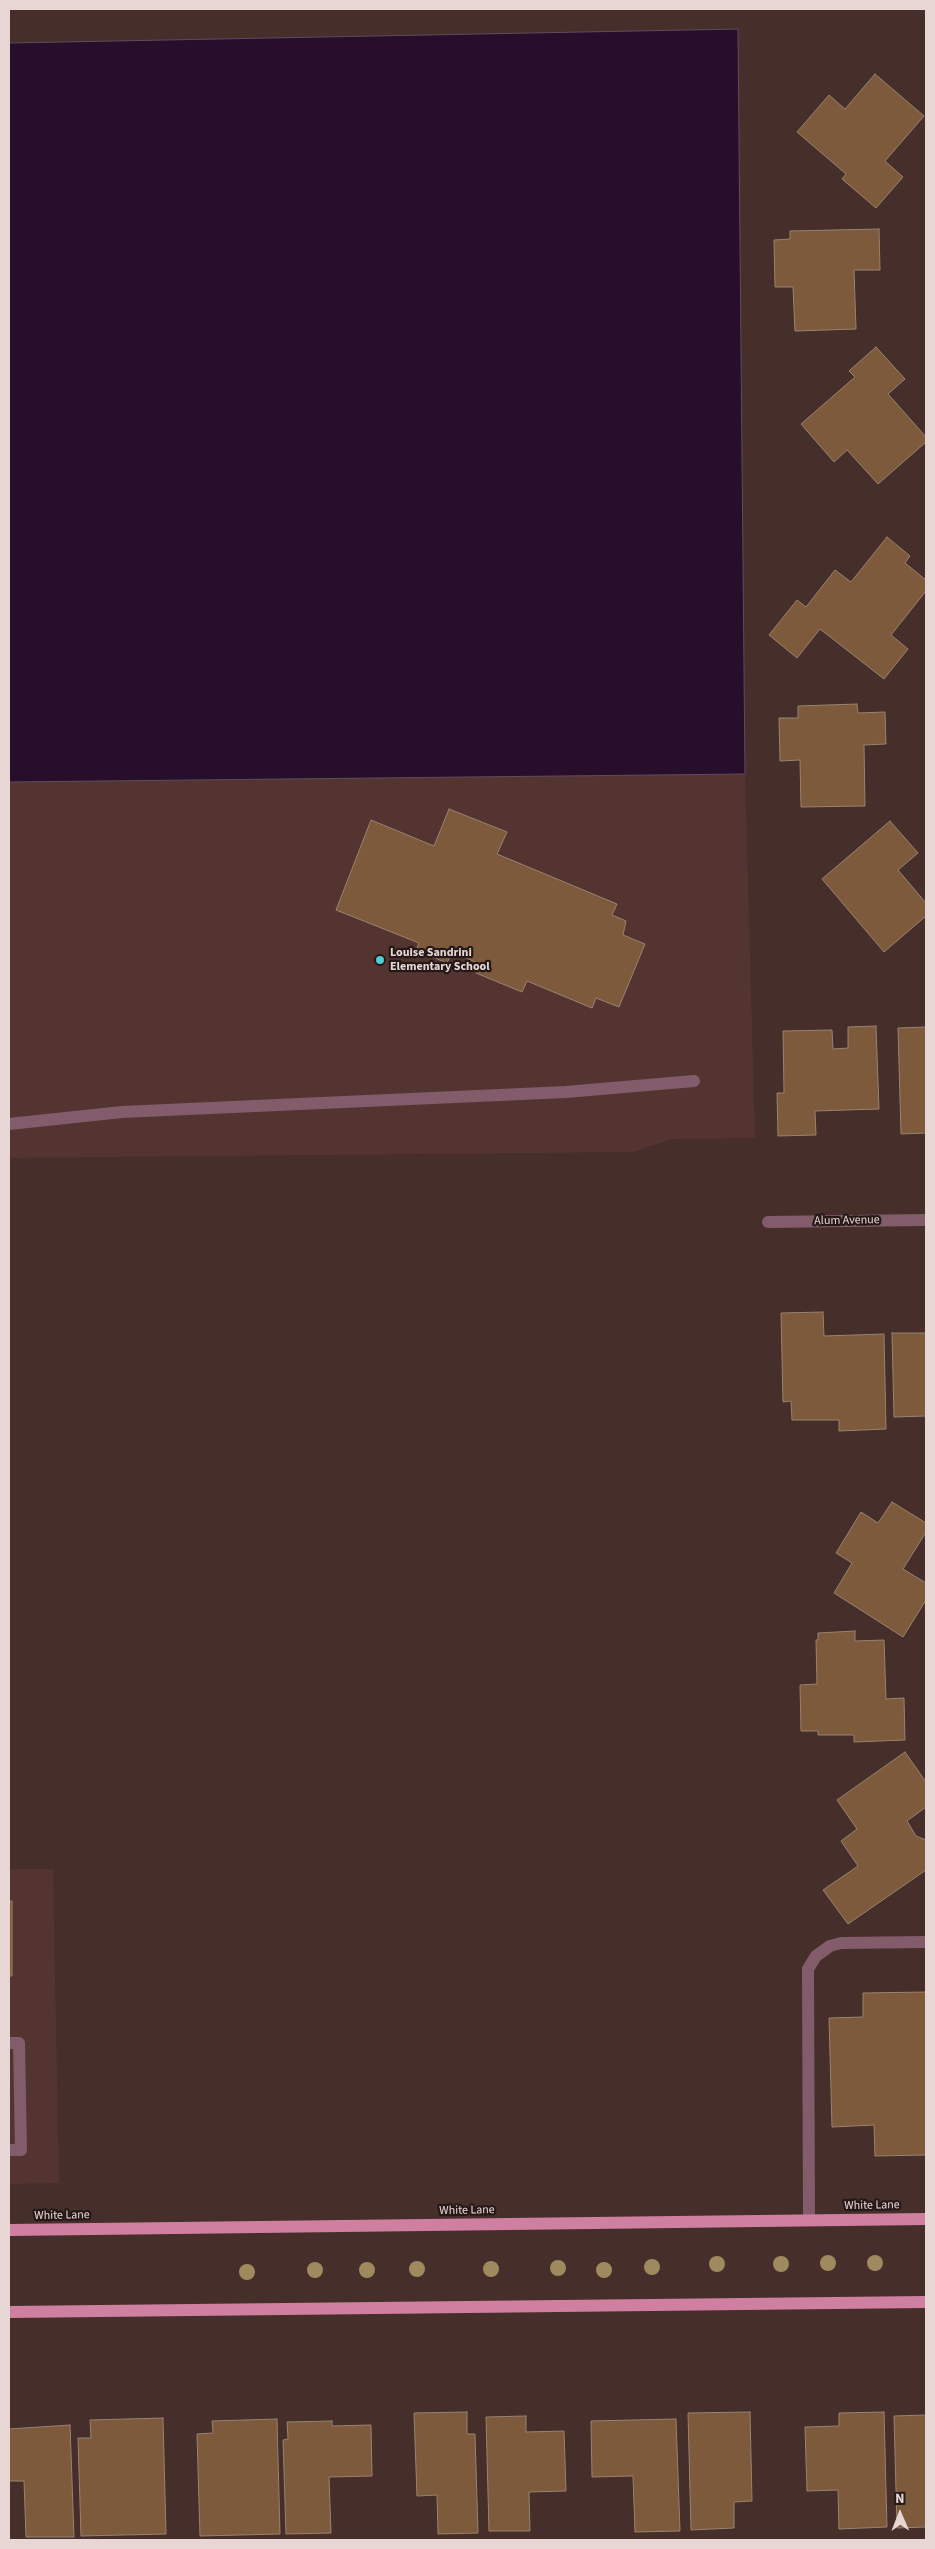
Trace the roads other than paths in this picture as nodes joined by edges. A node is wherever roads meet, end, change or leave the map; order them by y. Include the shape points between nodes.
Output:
1 (694, 1081) dead end
2 (9, 1124) edge
3 (926, 1220) edge
4 (768, 1222) dead end
5 (926, 1942) edge
6 (9, 2043) edge
7 (9, 2150) edge
8 (926, 2219) edge
9 (809, 2220) junction
10 (9, 2230) edge
11 (926, 2302) edge
12 (9, 2312) edge

1 - 2 street via 566,1092 122,1112
3 - 4 street, Alum Avenue
5 - 9 street via 841,1943 816,1956 808,1969
6 - 7 street via 19,2043 21,2150
8 - 9 main road, White Lane
9 - 10 main road, White Lane
11 - 12 main road

